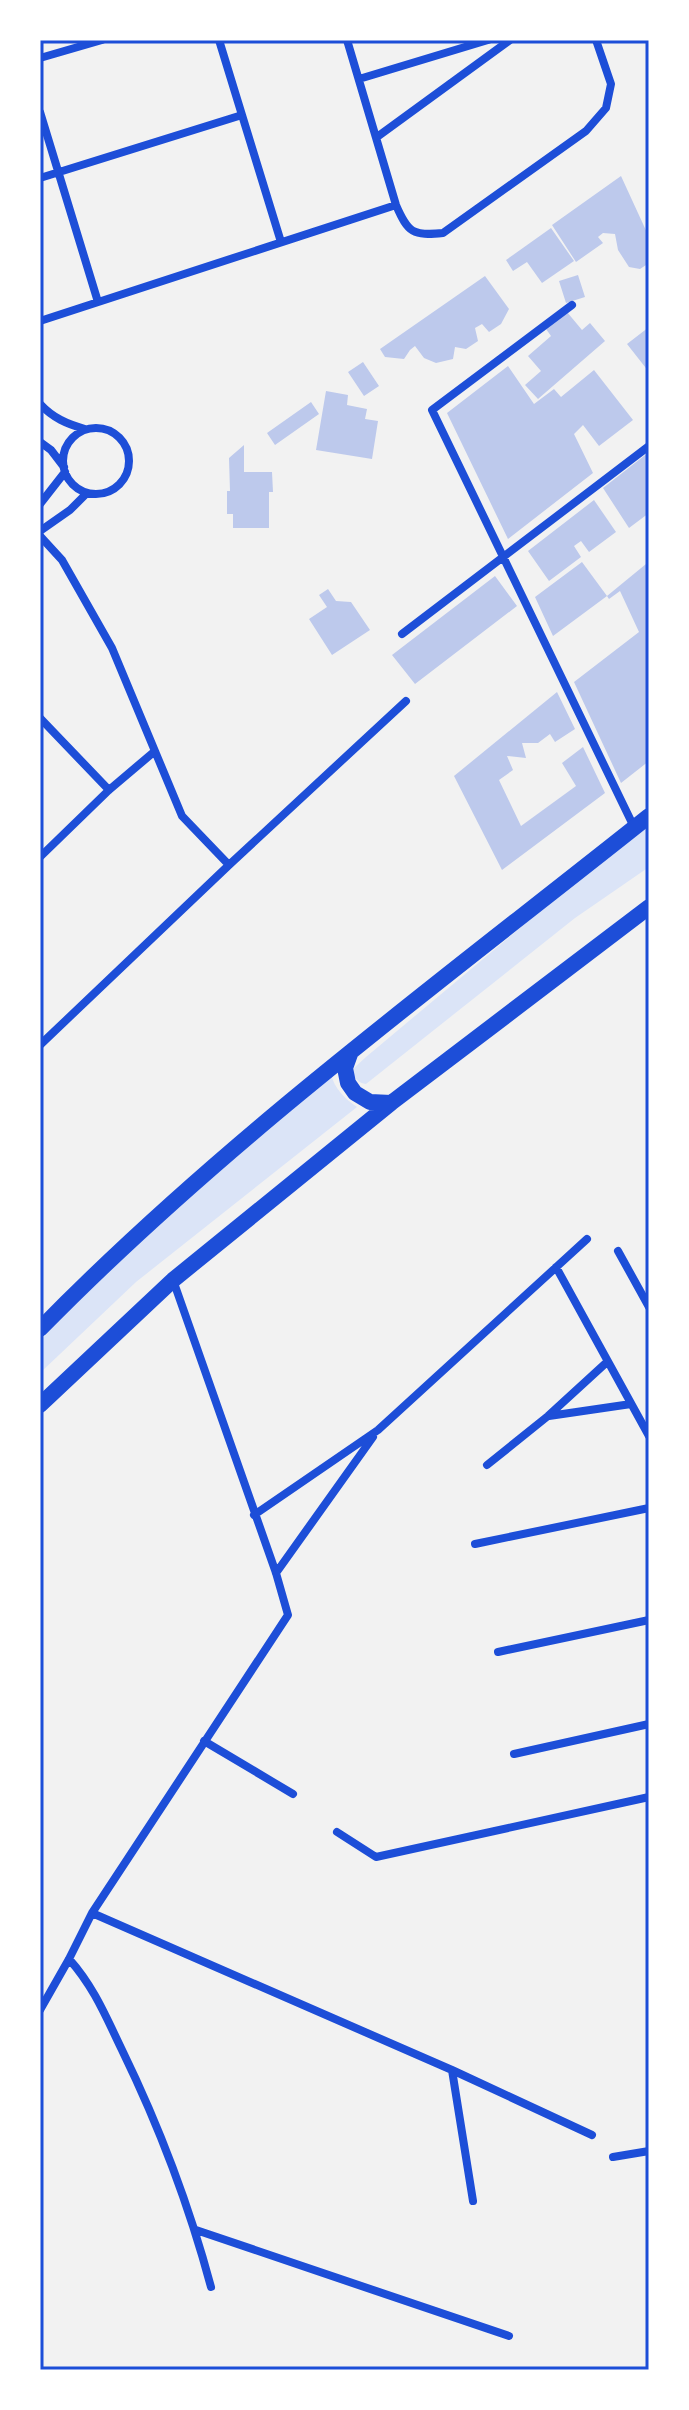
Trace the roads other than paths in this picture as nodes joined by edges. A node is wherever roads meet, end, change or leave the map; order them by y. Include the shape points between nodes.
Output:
1 (102, 40) edge
2 (219, 40) edge
3 (347, 40) edge
4 (488, 40) edge
5 (510, 40) edge
6 (596, 40) edge
7 (40, 58) edge
8 (359, 79) junction
9 (40, 112) edge
10 (242, 115) junction
11 (377, 137) junction
12 (58, 172) junction
13 (40, 178) edge
14 (396, 205) junction
15 (281, 242) junction
16 (98, 302) junction
17 (572, 305) dead end
18 (40, 321) edge
19 (40, 404) edge
20 (85, 429) junction
21 (40, 442) edge
22 (649, 446) edge
23 (65, 470) junction
24 (87, 493) junction
25 (40, 504) edge
26 (40, 533) edge
27 (504, 556) junction
28 (402, 634) dead end
29 (406, 701) dead end
30 (40, 718) edge
31 (155, 751) junction
32 (109, 790) junction
33 (649, 816) edge
34 (635, 827) junction
35 (40, 857) edge
36 (229, 865) junction
37 (649, 907) edge
38 (40, 1045) edge
39 (351, 1052) junction
40 (391, 1103) junction
41 (587, 1239) dead end
42 (618, 1251) dead end
43 (556, 1267) junction
44 (173, 1280) junction
45 (649, 1307) edge
46 (40, 1329) edge
47 (607, 1362) junction
48 (631, 1404) junction
49 (40, 1405) edge
50 (548, 1416) junction
51 (378, 1430) junction
52 (649, 1436) edge
53 (487, 1465) dead end
54 (649, 1508) edge
55 (254, 1515) junction
56 (475, 1544) dead end
57 (276, 1573) junction
58 (649, 1620) edge
59 (498, 1652) dead end
60 (649, 1724) edge
61 (204, 1741) junction
62 (514, 1754) dead end
63 (293, 1794) dead end
64 (649, 1797) edge
65 (337, 1832) dead end
66 (92, 1913) junction
67 (69, 1959) junction
68 (40, 2010) edge
69 (452, 2070) junction
70 (592, 2135) dead end
71 (649, 2151) edge
72 (613, 2157) dead end
73 (473, 2201) dead end
74 (196, 2230) junction
75 (211, 2287) dead end
76 (509, 2336) dead end

1 - 7 street
2 - 10 street
3 - 8 street
4 - 8 street
5 - 11 street
6 - 14 street via 611,84 606,108 586,131 443,233 421,235 404,224
8 - 11 street
9 - 12 street
10 - 12 street
10 - 15 street
11 - 14 street
12 - 13 street
12 - 16 street
14 - 15 street
15 - 16 street
16 - 18 street
17 - 27 street via 432,410
19 - 20 street via 66,424
20 - 23 street via 64,451
20 - 24 street via 107,429 125,443 129,454 126,477 118,486
21 - 23 street
22 - 27 street
23 - 24 street
23 - 25 street
24 - 26 street
26 - 31 street via 62,560 112,648
27 - 28 street
27 - 34 street
29 - 36 street
30 - 32 street
31 - 32 street
31 - 36 street via 182,816
32 - 35 street
33 - 34 main road
34 - 39 main road
36 - 38 street
37 - 40 main road
39 - 40 main road via 345,1068 355,1093 370,1102
39 - 46 main road via 212,1168
40 - 44 main road
41 - 43 street
42 - 45 street
43 - 47 street
43 - 51 street
44 - 49 main road
44 - 55 street
47 - 48 street
47 - 50 street
48 - 50 street
48 - 52 street
50 - 53 street
51 - 55 street
51 - 57 street
54 - 56 street
55 - 57 street
57 - 61 street via 288,1615
58 - 59 street
60 - 62 street
61 - 63 street
61 - 66 street
64 - 65 street via 376,1857
66 - 67 street
66 - 69 street
67 - 68 street
67 - 74 street via 88,1980 152,2112
69 - 70 street
69 - 73 street
71 - 72 street
74 - 75 street
74 - 76 street

